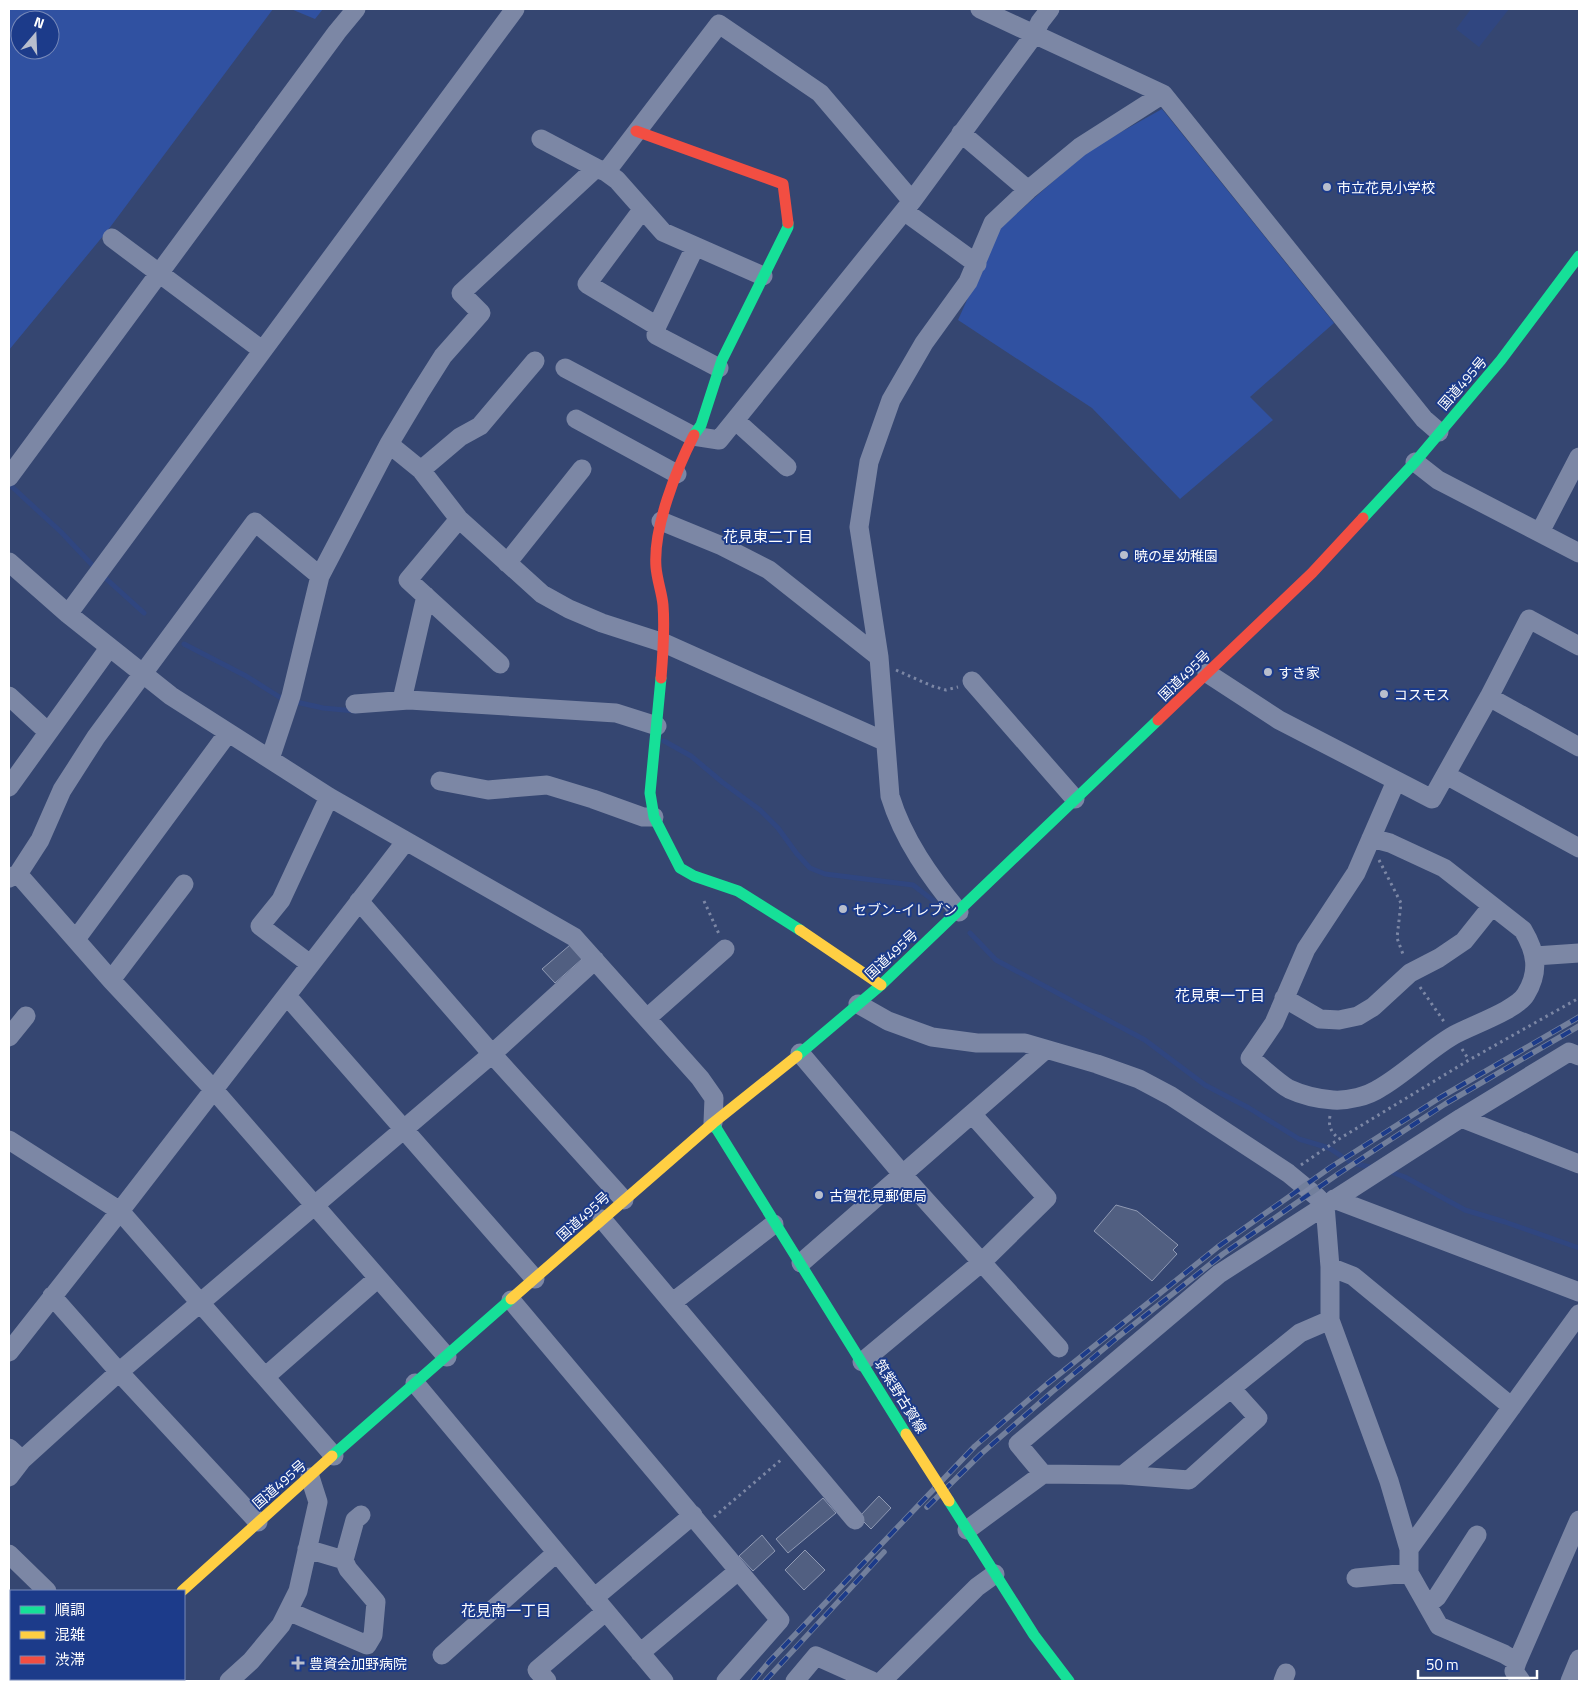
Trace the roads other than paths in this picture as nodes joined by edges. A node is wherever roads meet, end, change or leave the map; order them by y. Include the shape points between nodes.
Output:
1 (356, 9) edge
2 (515, 9) edge
3 (980, 9) edge
4 (1050, 9) edge
5 (1034, 35) junction
6 (1163, 94) junction
7 (636, 131) junction
8 (961, 133) junction
9 (541, 139) dead end
10 (601, 170) junction
11 (1028, 190) junction
12 (908, 206) junction
13 (642, 210) junction
14 (112, 238) dead end
15 (695, 247) junction
16 (1579, 256) edge
17 (977, 264) junction
18 (159, 273) junction
19 (763, 276) junction
20 (657, 326) junction
21 (262, 350) junction
22 (535, 361) dead end
23 (565, 368) dead end
24 (719, 368) junction
25 (576, 419) dead end
26 (735, 420) junction
27 (1439, 432) junction
28 (694, 436) junction
29 (389, 444) junction
30 (1579, 457) edge
31 (1415, 462) junction
32 (787, 468) dead end
33 (582, 469) dead end
34 (421, 470) junction
35 (677, 474) junction
36 (9, 477) edge
37 (459, 519) junction
38 (661, 521) junction
39 (1540, 532) junction
40 (1579, 553) edge
41 (9, 562) edge
42 (507, 563) junction
43 (320, 576) junction
44 (426, 596) junction
45 (68, 614) junction
46 (664, 643) junction
47 (1579, 646) edge
48 (108, 648) junction
49 (878, 657) junction
50 (500, 664) dead end
51 (1207, 673) junction
52 (143, 674) junction
53 (972, 681) road end
54 (9, 696) edge
55 (1489, 697) junction
56 (402, 700) junction
57 (355, 704) dead end
58 (657, 726) junction
59 (48, 732) junction
60 (228, 733) junction
61 (884, 741) junction
62 (1579, 747) edge
63 (270, 759) junction
64 (1446, 775) junction
65 (440, 781) dead end
66 (1396, 781) junction
67 (9, 787) edge
68 (329, 796) junction
69 (1075, 799) junction
70 (654, 817) junction
71 (1371, 838) junction
72 (406, 841) junction
73 (1579, 848) edge
74 (13, 876) edge
75 (184, 884) dead end
76 (358, 901) junction
77 (1492, 906) junction
78 (960, 912) junction
79 (76, 939) junction
80 (725, 948) road end
81 (1579, 953) edge
82 (1535, 956) junction
83 (595, 960) junction
84 (310, 964) junction
85 (112, 980) junction
86 (881, 984) junction
87 (287, 996) junction
88 (1284, 998) junction
89 (858, 1004) junction
90 (26, 1016) dead end
91 (647, 1018) junction
92 (9, 1037) edge
93 (1045, 1050) junction
94 (800, 1053) junction
95 (492, 1054) junction
96 (1579, 1056) edge
97 (214, 1090) junction
98 (972, 1114) junction
99 (1461, 1118) junction
100 (713, 1123) junction
101 (404, 1130) junction
102 (9, 1140) edge
103 (1579, 1164) edge
104 (903, 1175) junction
105 (624, 1200) junction
106 (1329, 1202) junction
107 (316, 1206) junction
108 (120, 1212) junction
109 (602, 1219) junction
110 (774, 1224) junction
111 (982, 1262) junction
112 (801, 1263) junction
113 (1330, 1267) junction
114 (378, 1278) junction
115 (535, 1279) junction
116 (1579, 1292) edge
117 (52, 1296) junction
118 (511, 1300) junction
119 (673, 1302) junction
120 (201, 1303) junction
121 (1579, 1314) edge
122 (1330, 1320) junction
123 (1058, 1348) dead end
124 (9, 1352) edge
125 (447, 1357) junction
126 (862, 1362) junction
127 (119, 1372) junction
128 (265, 1377) junction
129 (415, 1383) junction
130 (1231, 1388) junction
131 (1512, 1407) junction
132 (16, 1454) edge
133 (334, 1456) junction
134 (1043, 1474) junction
135 (1123, 1476) junction
136 (9, 1477) edge
137 (310, 1477) junction
138 (361, 1515) dead end
139 (855, 1520) dead end
140 (1579, 1520) edge
141 (697, 1521) junction
142 (258, 1522) junction
143 (967, 1530) junction
144 (1477, 1535) dead end
145 (308, 1549) junction
146 (1408, 1549) junction
147 (9, 1554) edge
148 (556, 1554) junction
149 (344, 1560) junction
150 (738, 1570) junction
151 (995, 1574) junction
152 (1409, 1574) junction
153 (1356, 1578) dead end
154 (47, 1590) edge
155 (183, 1590) edge
156 (600, 1605) junction
157 (1427, 1605) junction
158 (288, 1611) junction
159 (640, 1653) junction
160 (442, 1655) dead end
161 (1579, 1659) edge
162 (1517, 1662) junction
163 (536, 1677) edge
164 (229, 1681) edge
165 (664, 1681) edge
166 (726, 1681) edge
167 (795, 1681) edge
168 (872, 1681) edge
169 (882, 1681) edge
170 (1069, 1681) edge
171 (1521, 1681) edge
172 (1570, 1681) edge

1 - 18 street
2 - 21 street
3 - 5 street
4 - 5 street
5 - 6 street
5 - 8 street
6 - 11 street via 1080,148
6 - 27 street via 1424,419
7 - 10 street
7 - 12 street via 719,24 820,93
7 - 19 main road via 783,184 788,227
8 - 11 street
8 - 12 street
9 - 10 street
10 - 13 street via 617,180
10 - 29 street via 461,293 481,313 443,356
11 - 17 street via 993,223
12 - 17 street
12 - 26 street
13 - 15 street via 663,232
13 - 20 street via 586,284
14 - 18 street
15 - 19 street
15 - 20 street
16 - 27 main road, 国道495号 via 1501,360
17 - 49 street via 968,282 924,343 891,400 869,462 859,527
18 - 21 street
18 - 36 street
19 - 24 main road
20 - 24 street via 656,335
21 - 45 street
22 - 34 street via 480,426 460,437
23 - 28 street
24 - 28 main road via 701,425
25 - 35 street
26 - 28 street via 719,440
26 - 32 street
27 - 31 main road, 国道495号
28 - 35 main road
29 - 34 street
29 - 43 street
30 - 39 street
31 - 39 street via 1438,480
31 - 51 main road, 国道495号 via 1312,573
33 - 42 street
34 - 37 street
35 - 38 main road
37 - 42 street
37 - 44 street via 408,580
38 - 46 main road via 656,567 663,605
38 - 49 street via 769,570
39 - 40 street
41 - 45 street
42 - 46 street via 542,594 570,609
43 - 52 street via 255,522
43 - 63 street via 290,696
44 - 50 street
44 - 56 street
45 - 48 street
46 - 58 main road
46 - 61 street
47 - 55 street via 1529,619
48 - 52 street
48 - 59 street
49 - 61 street
51 - 66 street via 1279,720
51 - 69 main road, 国道495号
52 - 60 street
52 - 74 street via 96,737 62,790 40,840
53 - 69 street
54 - 59 street
55 - 62 street
55 - 64 street
56 - 57 street
56 - 58 street via 616,713
58 - 70 main road via 650,793
59 - 67 street
60 - 63 street
60 - 79 street
61 - 78 street via 890,796 896,814 935,883
63 - 68 street
64 - 66 street via 1432,799
64 - 73 street
65 - 70 street via 488,790 547,785 643,817
66 - 71 street
68 - 72 street
68 - 84 street via 282,900 260,926
69 - 78 main road, 国道495号
70 - 86 main road via 680,868 738,891
71 - 77 street via 1390,842 1444,868
71 - 88 street via 1356,873 1306,949
72 - 76 street
72 - 83 street via 574,937
74 - 79 street
75 - 85 street
76 - 84 street
76 - 95 street
77 - 82 street via 1523,930
77 - 88 street via 1464,941 1410,973 1374,1007 1358,1016 1320,1019
78 - 86 main road, 国道495号
79 - 85 street
80 - 91 street
81 - 82 street
82 - 88 street via 1531,983 1525,996 1515,1005 1453,1036 1380,1089 1363,1096 1333,1100 1307,1095 1289,1088 1250,1058 1274,1023
83 - 91 street
83 - 95 street
84 - 87 street
85 - 97 street
86 - 89 main road, 国道495号
87 - 97 street
87 - 101 street
89 - 93 street via 888,1021 932,1037 976,1043 1025,1043
89 - 94 main road, 国道495号
90 - 92 street
91 - 100 street via 714,1098
93 - 98 street
93 - 106 street via 1097,1064 1138,1079 1171,1096
94 - 100 main road, 国道495号
94 - 104 street
95 - 101 street
95 - 105 street
96 - 99 street via 1569,1052
97 - 107 street
97 - 108 street
98 - 104 street
98 - 111 street via 1047,1198
99 - 103 street
99 - 106 street
100 - 105 main road, 国道495号
100 - 110 main road, 筑紫野古賀線
101 - 107 street
101 - 115 street
102 - 108 street
104 - 111 street
104 - 112 street
105 - 109 main road, 国道495号
106 - 113 street
106 - 116 street
106 - 134 street via 1219,1274 1018,1444
107 - 114 street
107 - 120 street
108 - 117 street
108 - 120 street
109 - 115 main road, 国道495号
109 - 119 street
110 - 112 main road, 筑紫野古賀線
110 - 119 street
111 - 123 street
111 - 126 street
112 - 126 main road, 筑紫野古賀線
113 - 122 street
113 - 131 street via 1353,1276
114 - 125 street
114 - 128 street
115 - 118 main road, 国道495号
117 - 124 street
117 - 127 street
118 - 125 main road, 国道495号
118 - 141 street
119 - 139 street
120 - 127 street
120 - 128 street
121 - 131 street
122 - 130 street via 1300,1333
122 - 146 street via 1389,1481
125 - 129 main road, 国道495号
126 - 143 main road, 筑紫野古賀線, bridge
127 - 132 street
127 - 142 street
128 - 133 street
129 - 133 main road, 国道495号
129 - 148 street
130 - 135 street
130 - 135 street via 1258,1418 1189,1480
131 - 146 street
132 - 136 street
133 - 137 main road, 国道495号
134 - 135 street
134 - 143 street
137 - 142 main road, 国道495号
137 - 145 street via 318,1502
138 - 149 street via 355,1520
140 - 162 street
141 - 150 street
141 - 156 street
142 - 155 main road, 国道495号
143 - 151 main road, 筑紫野古賀線
144 - 157 street via 1437,1597
145 - 149 street
145 - 158 street via 298,1591
146 - 152 street
147 - 154 street
148 - 156 street
148 - 160 street
149 - 158 street via 376,1602 374,1635 366,1644
150 - 159 street
150 - 166 street via 780,1620
151 - 169 street via 977,1587
151 - 170 main road, 筑紫野古賀線 via 1034,1635
152 - 153 street
152 - 157 street
156 - 159 street
156 - 163 street
157 - 162 street via 1439,1626
158 - 164 street via 281,1625 251,1661
159 - 165 street
161 - 172 street
162 - 171 street via 1514,1671
167 - 168 street via 816,1656

